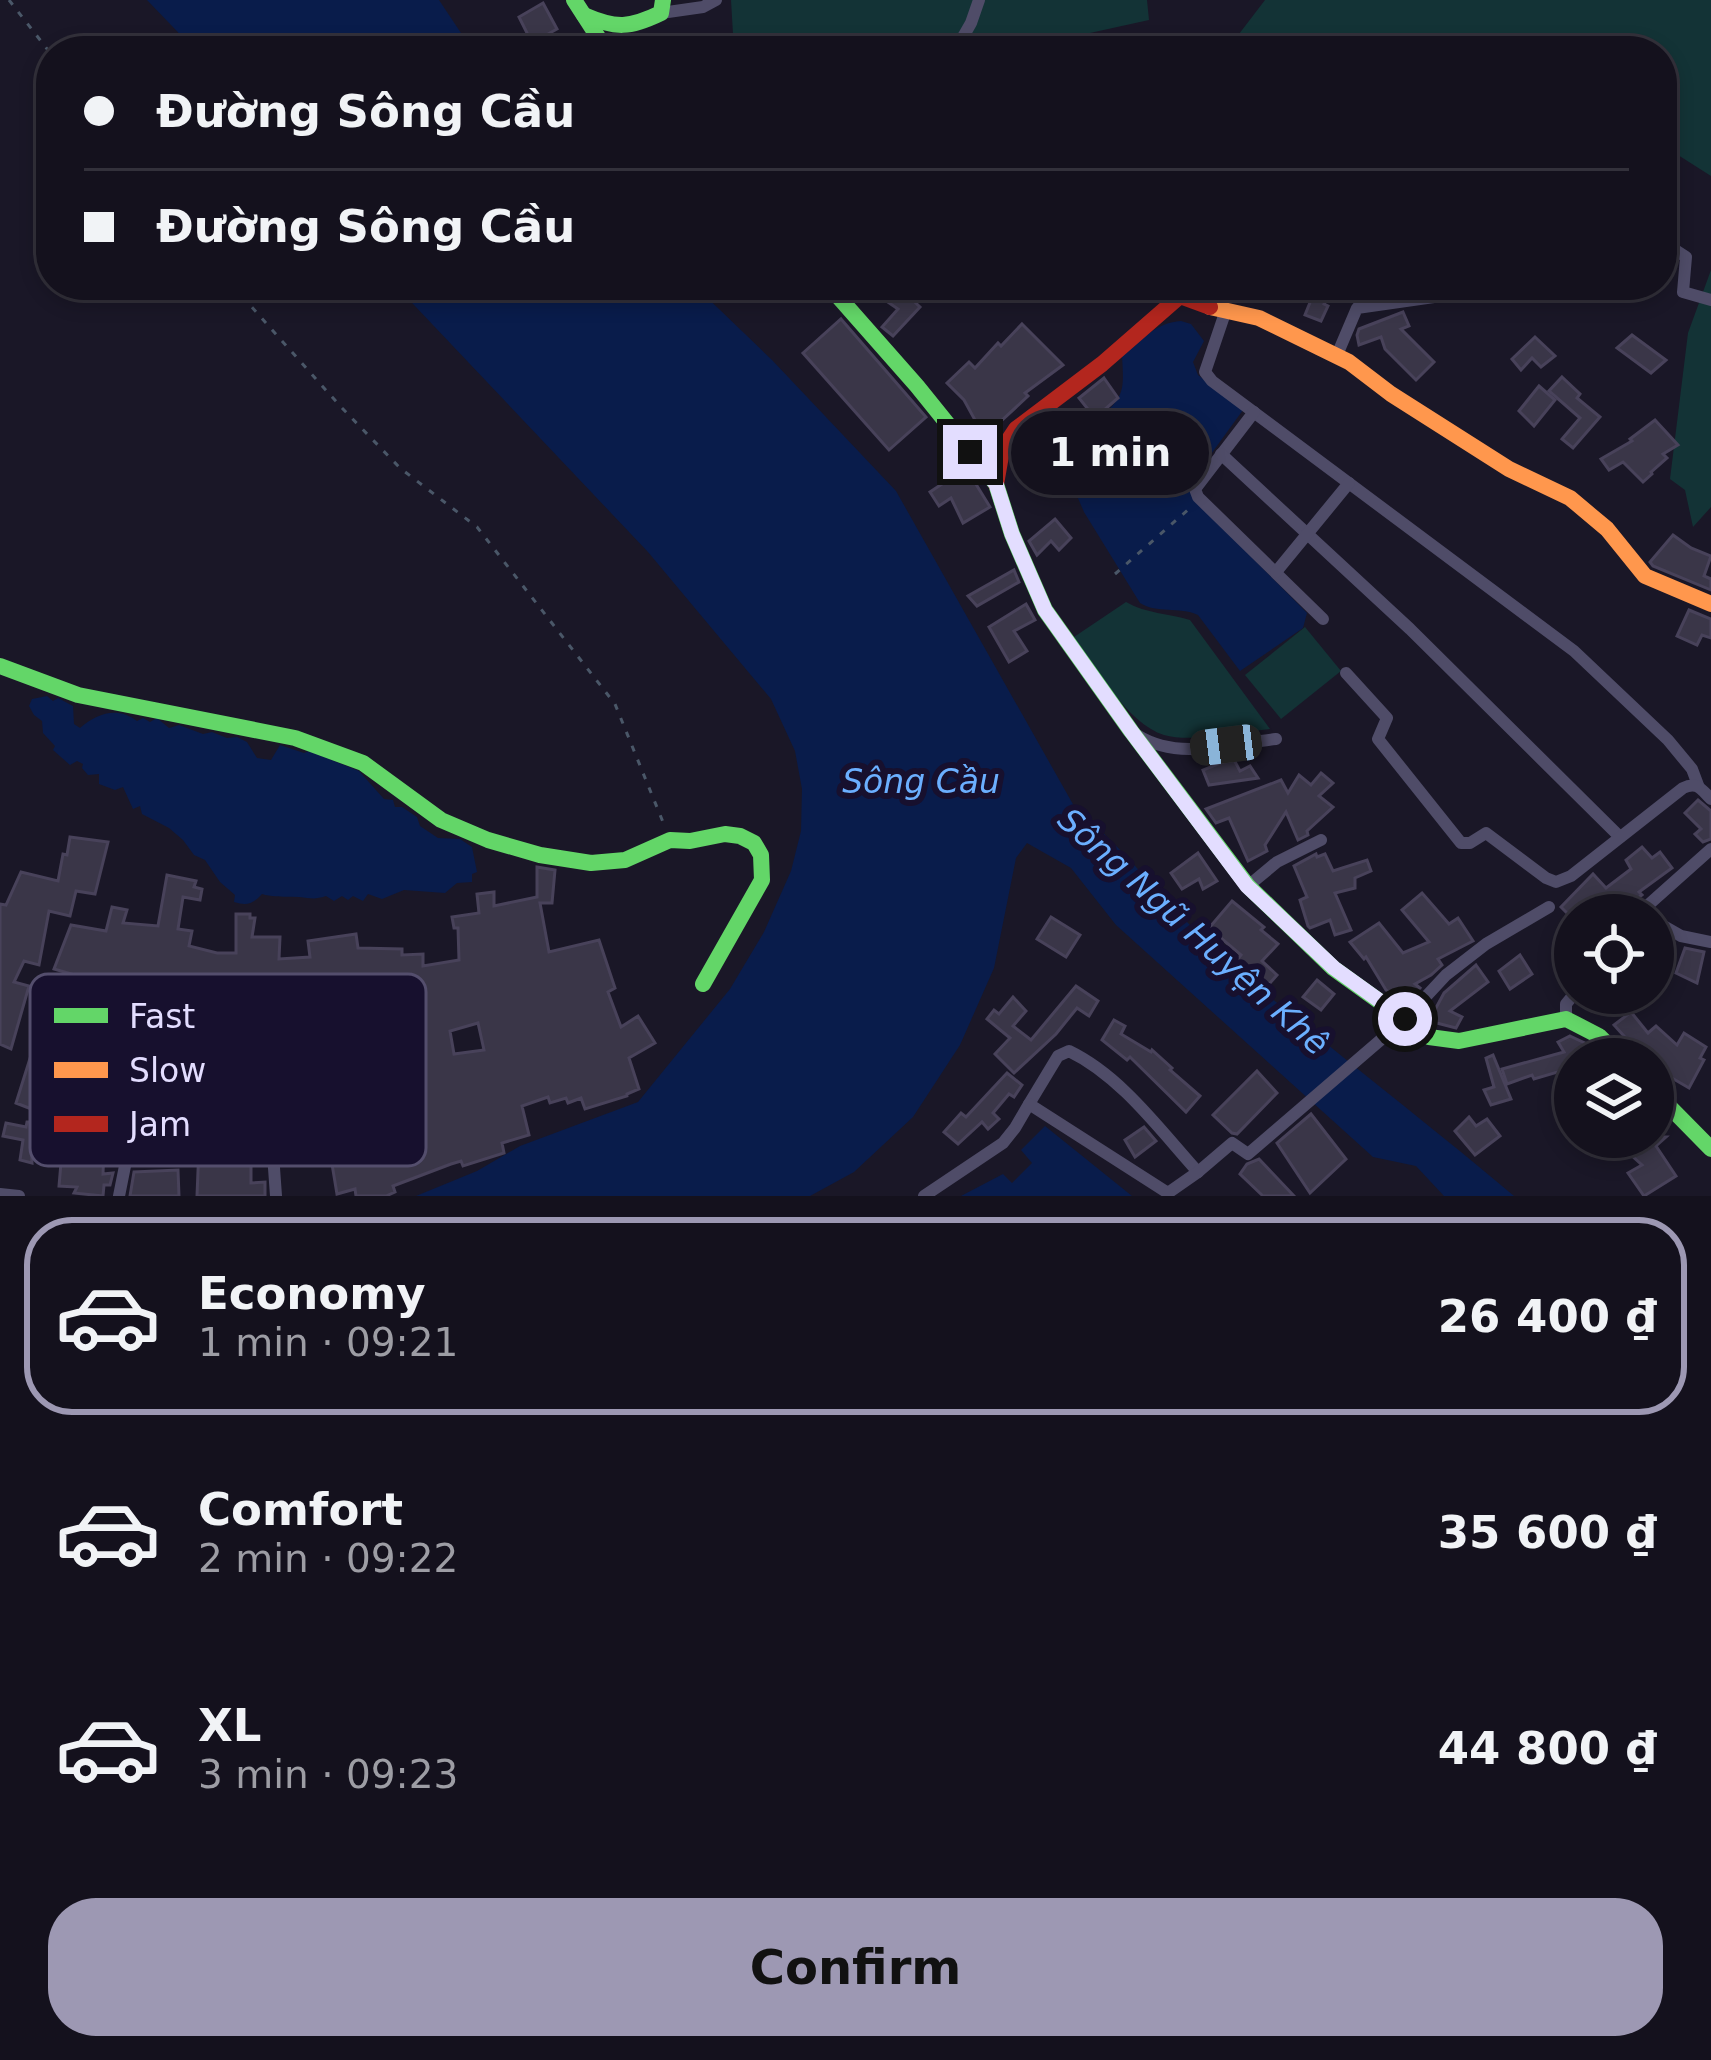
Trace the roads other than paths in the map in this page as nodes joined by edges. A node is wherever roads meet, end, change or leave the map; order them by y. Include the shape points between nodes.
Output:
1 (716, 0) edge
2 (979, 0) edge
3 (662, 7) edge
4 (579, 8) edge
5 (597, 36) edge
6 (964, 36) edge
7 (1677, 251) edge
8 (841, 300) edge
9 (1166, 300) edge
10 (1199, 300) edge
11 (1417, 300) edge
12 (1711, 300) edge
13 (1226, 310) junction
14 (1337, 355) junction
15 (1254, 412) junction
16 (1222, 454) junction
17 (1349, 483) junction
18 (996, 484) junction
19 (1306, 533) junction
20 (1276, 572) junction
21 (1711, 604) edge
22 (1323, 619) dead end
23 (0, 666) edge
24 (1346, 674) dead end
25 (1131, 731) junction
26 (1276, 740) dead end
27 (1698, 785) junction
28 (1711, 799) edge
29 (1620, 837) junction
30 (1321, 840) dead end
31 (1711, 849) edge
32 (1247, 886) junction
33 (1666, 894) edge
34 (1549, 908) dead end
35 (1674, 931) edge
36 (1711, 942) edge
37 (704, 984) dead end
38 (1567, 1014) edge
39 (1567, 1019) junction
40 (1397, 1026) junction
41 (1601, 1038) edge
42 (1029, 1104) junction
43 (1674, 1111) edge
44 (1711, 1149) edge
45 (125, 1166) edge
46 (274, 1166) edge
47 (1198, 1172) junction
48 (0, 1194) edge
49 (1169, 1195) edge
50 (19, 1196) edge
51 (119, 1196) edge
52 (276, 1196) edge
53 (924, 1196) edge

1 - 3 street
2 - 6 street
3 - 4 street via 627,29
4 - 5 street
7 - 12 street via 1686,257 1683,292
8 - 18 street
9 - 18 street via 1102,364 1016,429 1001,450
10 - 13 street
11 - 14 street via 1357,308
13 - 14 street
13 - 15 street via 1205,372
14 - 21 street via 1509,469 1570,498 1645,575
15 - 16 street
15 - 17 street
16 - 19 street
16 - 20 street via 1195,489
17 - 19 street
17 - 27 street via 1574,651 1668,740
18 - 25 street via 1045,610
19 - 20 street
19 - 29 street
20 - 22 street
23 - 37 street via 78,695 295,738 363,763 441,820 540,855 625,860 670,840 740,836 754,843 762,880
24 - 29 street via 1387,718 1380,745 1461,843 1486,833 1559,882
25 - 26 street via 1171,749
25 - 32 street
27 - 28 street
27 - 29 street
30 - 32 street
31 - 33 street
32 - 40 street
34 - 40 street via 1446,975
35 - 36 street
38 - 39 street
39 - 40 street via 1459,1041
39 - 41 street
40 - 47 street via 1248,1154 1232,1143
42 - 47 street via 1069,1051 1118,1087
42 - 49 street
42 - 53 street via 1003,1143
43 - 44 street
45 - 51 street
46 - 52 street
47 - 49 street
48 - 50 street

